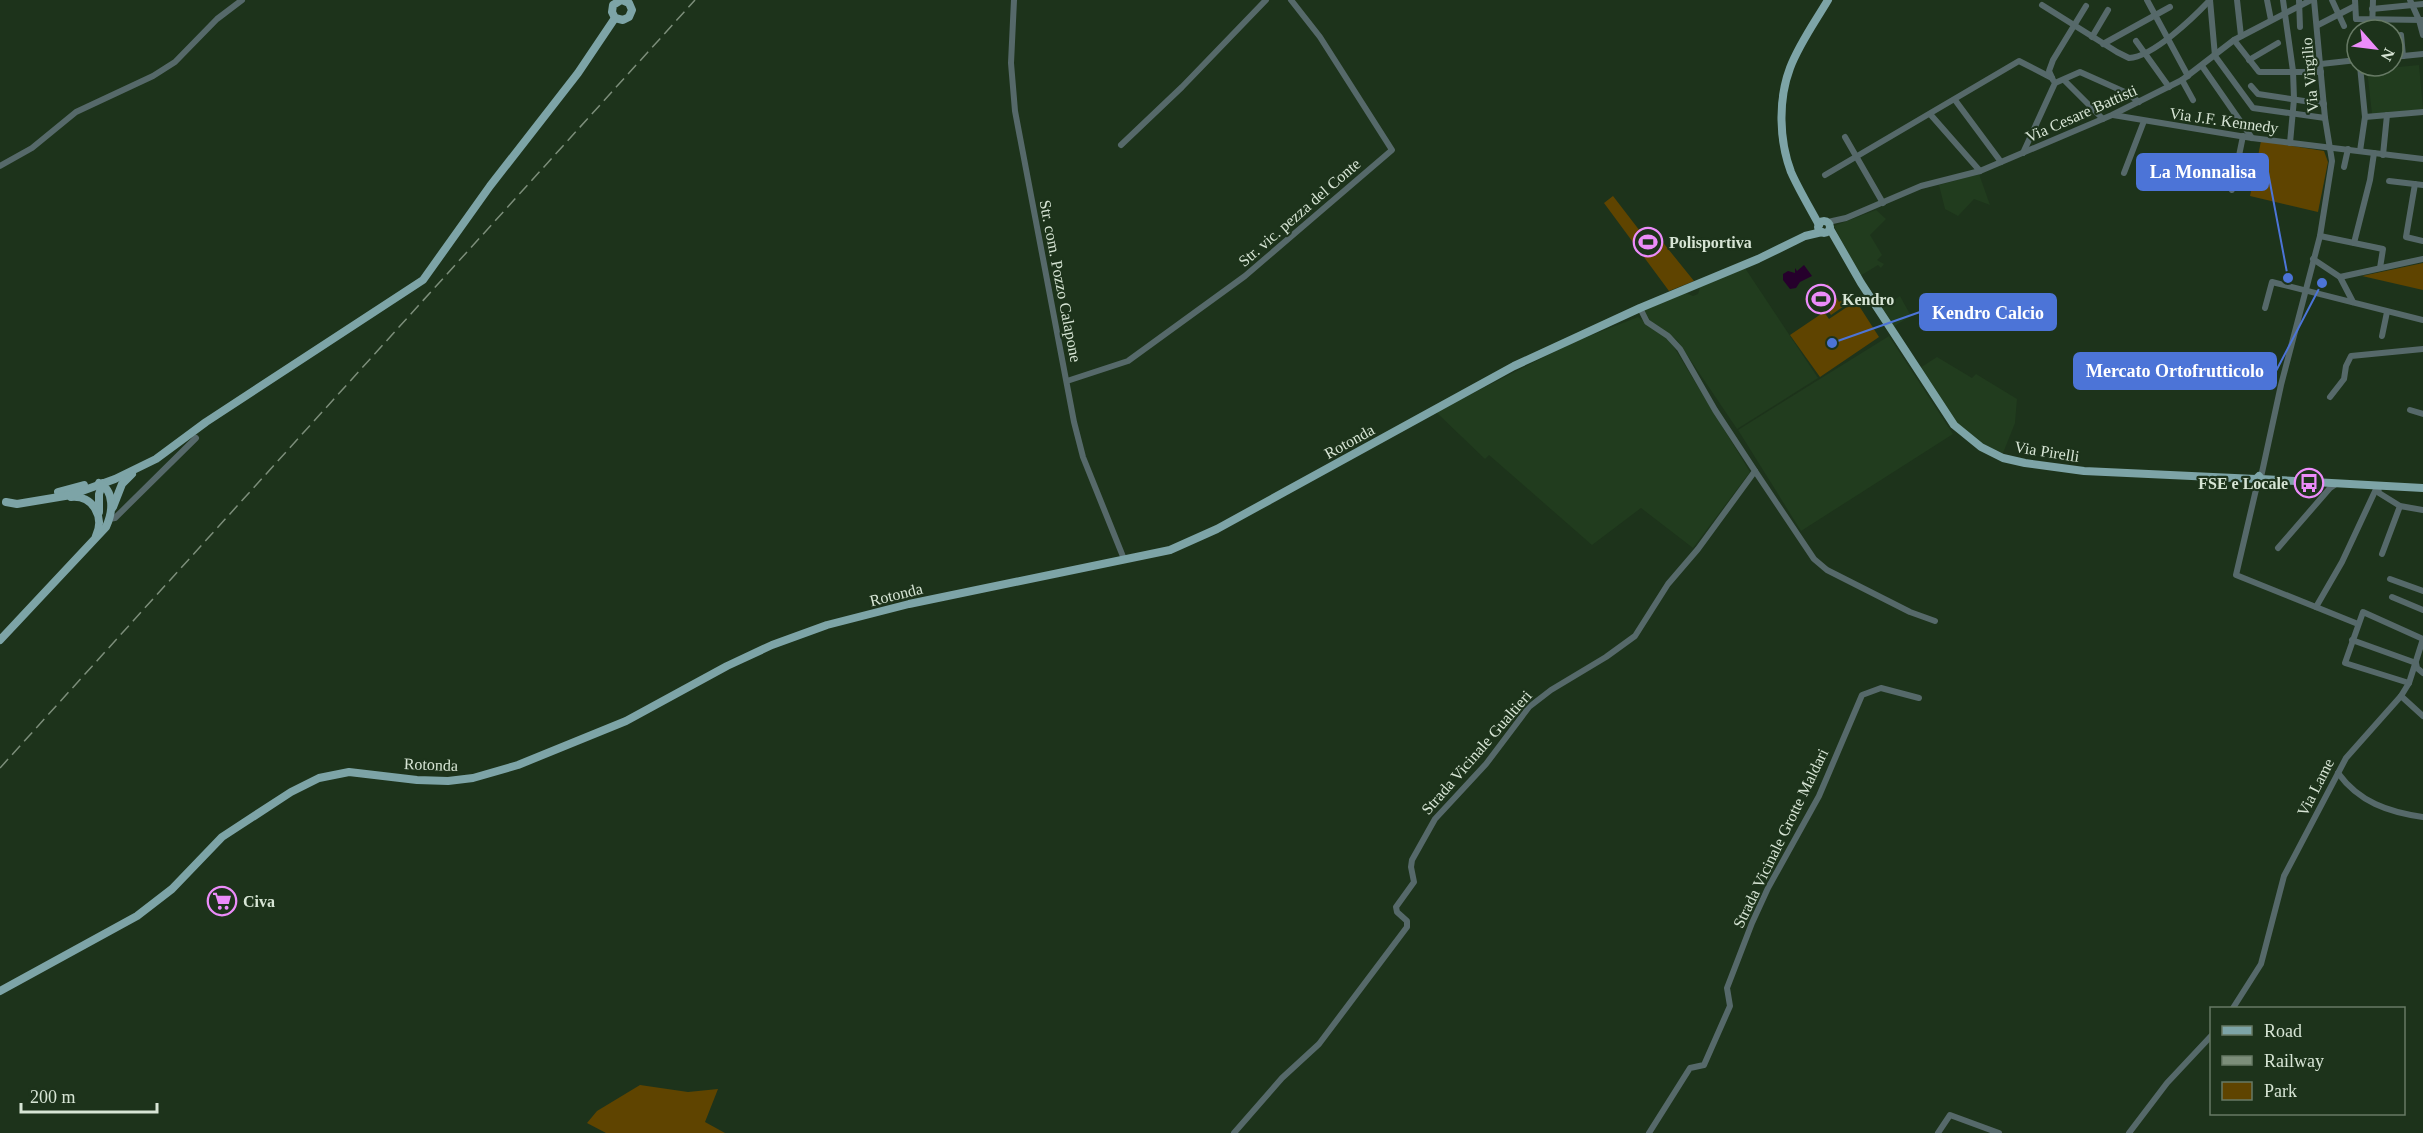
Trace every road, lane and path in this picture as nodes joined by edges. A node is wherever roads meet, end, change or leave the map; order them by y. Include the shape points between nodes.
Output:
1 (242, 0) edge
2 (1014, 0) edge
3 (1266, 0) edge
4 (1291, 0) edge
5 (1828, 0) edge
6 (2146, 0) edge
7 (2210, 0) edge
8 (2237, 0) edge
9 (2267, 0) edge
10 (2283, 0) edge
11 (2312, 0) edge
12 (2332, 0) edge
13 (2373, 0) edge
14 (623, 1) edge
15 (2411, 2) edge
16 (2299, 3) edge
17 (2355, 3) edge
18 (2423, 4) edge
19 (2042, 5) dead end
20 (2086, 6) dead end
21 (2170, 7) dead end
22 (2372, 9) junction
23 (2108, 10) dead end
24 (2284, 13) junction
25 (2338, 14) junction
26 (2155, 15) junction
27 (615, 18) junction
28 (2356, 18) edge
29 (2373, 18) edge
30 (2271, 20) junction
31 (2405, 20) edge
32 (2421, 20) edge
33 (2318, 25) junction
34 (2074, 26) junction
35 (2344, 26) dead end
36 (2300, 27) dead end
37 (2423, 35) edge
38 (2241, 36) junction
39 (2092, 37) junction
40 (2168, 38) junction
41 (2234, 40) junction
42 (2136, 41) dead end
43 (2278, 43) dead end
44 (2103, 44) junction
45 (2143, 53) junction
46 (2423, 54) edge
47 (2216, 56) junction
48 (2405, 56) edge
49 (2249, 60) junction
50 (2345, 61) edge
51 (2321, 64) junction
52 (2202, 66) junction
53 (2293, 71) junction
54 (2321, 72) junction
55 (2185, 78) junction
56 (2361, 78) edge
57 (2064, 80) junction
58 (2054, 81) junction
59 (2251, 86) dead end
60 (2169, 87) junction
61 (2294, 99) junction
62 (1955, 100) junction
63 (2193, 100) dead end
64 (2139, 102) junction
65 (2324, 104) junction
66 (2423, 112) edge
67 (2293, 113) junction
68 (1930, 114) junction
69 (2112, 115) junction
70 (2387, 115) junction
71 (2365, 117) junction
72 (2325, 118) junction
73 (2103, 119) junction
74 (2144, 121) junction
75 (2243, 136) junction
76 (1845, 137) dead end
77 (2252, 138) junction
78 (2290, 143) junction
79 (1121, 146) dead end
80 (2332, 147) junction
81 (2348, 149) junction
82 (2360, 151) junction
83 (2374, 153) junction
84 (2023, 154) junction
85 (2383, 154) junction
86 (1858, 158) junction
87 (2423, 159) edge
88 (2001, 162) junction
89 (0, 166) edge
90 (2344, 167) dead end
91 (1980, 171) junction
92 (2124, 173) dead end
93 (1825, 175) dead end
94 (2390, 181) dead end
95 (2415, 184) junction
96 (2423, 185) edge
97 (2232, 190) dead end
98 (1883, 203) junction
99 (1825, 227) junction
100 (2320, 236) junction
101 (2423, 241) edge
102 (2354, 243) junction
103 (2313, 259) junction
104 (2423, 259) edge
105 (2380, 268) junction
106 (2340, 277) junction
107 (2306, 290) junction
108 (2353, 302) junction
109 (1640, 308) junction
110 (2265, 308) dead end
111 (2387, 312) junction
112 (2423, 320) edge
113 (2382, 336) dead end
114 (2423, 349) edge
115 (1067, 381) junction
116 (2330, 397) dead end
117 (2410, 410) dead end
118 (2423, 414) edge
119 (206, 422) junction
120 (195, 435) junction
121 (143, 460) junction
122 (1755, 471) junction
123 (2259, 479) junction
124 (102, 484) junction
125 (2336, 484) junction
126 (2378, 487) junction
127 (2423, 488) edge
128 (62, 492) junction
129 (3, 502) edge
130 (17, 504) junction
131 (2400, 506) junction
132 (2423, 510) edge
133 (99, 516) junction
134 (110, 517) junction
135 (94, 540) junction
136 (2278, 548) dead end
137 (2382, 554) dead end
138 (1124, 559) junction
139 (2390, 579) dead end
140 (2423, 591) edge
141 (2392, 597) dead end
142 (2316, 607) junction
143 (2423, 610) edge
144 (1935, 621) dead end
145 (2358, 624) junction
146 (2423, 639) edge
147 (0, 640) edge
148 (2352, 640) junction
149 (2422, 648) edge
150 (2416, 663) junction
151 (2423, 672) edge
152 (2409, 683) junction
153 (2401, 696) junction
154 (1919, 698) dead end
155 (2423, 716) edge
156 (2338, 773) junction
157 (2423, 817) edge
158 (0, 991) edge
159 (2234, 1007) edge
160 (2210, 1036) edge
161 (1234, 1133) edge
162 (1649, 1133) edge
163 (1938, 1133) edge
164 (1999, 1133) edge
165 (2129, 1133) edge

1 - 89 street via 168,67 76,112 32,148
2 - 115 street, Str. com. Pozzo Calapone via 1011,63 1015,111
3 - 79 street
4 - 115 street, Str. vic. pezza del Conte via 1320,37 1392,150 1245,276 1128,362
5 - 99 main road, Via Pirelli via 1790,66 1782,106 1786,156 1797,183
6 - 26 street
7 - 40 street
7 - 47 street
8 - 38 street
9 - 30 street
10 - 24 street
11 - 16 street, Via Cesare Battisti
11 - 33 street, Via Virgilio
12 - 25 street
13 - 22 street
14 - 27 main road via 612,9
14 - 27 main road via 632,10 629,17
15 - 18 street
15 - 22 street
15 - 32 street
16 - 24 street, Via Cesare Battisti
16 - 36 street
17 - 25 street
17 - 28 street
19 - 34 street
20 - 34 street
21 - 26 street
22 - 29 street
23 - 39 street
24 - 30 street, Via Cesare Battisti
24 - 53 street
25 - 33 street
25 - 35 street
26 - 40 street
26 - 44 street
27 - 119 main road via 423,280
30 - 38 street, Via Cesare Battisti
31 - 32 street
32 - 37 street
33 - 51 street, Via Virgilio
34 - 39 street
34 - 58 street via 2049,71
38 - 41 street, Via Cesare Battisti
39 - 44 street
40 - 45 street
40 - 55 street
41 - 47 street, Via Cesare Battisti
41 - 49 street
42 - 45 street
43 - 49 street
44 - 45 street via 2129,58
45 - 60 street
46 - 48 street
47 - 52 street, Via Cesare Battisti
47 - 67 street via 2253,108
49 - 53 street via 2259,72
50 - 51 street
51 - 54 street, Via Virgilio
52 - 55 street, Via Cesare Battisti
52 - 77 street
53 - 54 street
53 - 61 street
54 - 65 street, Via Virgilio
55 - 60 street, Via Cesare Battisti
55 - 63 street
56 - 71 street
57 - 58 street
57 - 64 street via 2080,72
57 - 73 street
58 - 62 street via 2019,62
58 - 84 street
59 - 61 street via 2258,94
60 - 64 street, Via Cesare Battisti
61 - 65 street
61 - 67 street
62 - 68 street
62 - 88 street
64 - 69 street, Via Cesare Battisti
65 - 72 street, Via Virgilio
66 - 70 street
67 - 72 street
67 - 78 street
68 - 86 street
68 - 91 street
69 - 73 street, Via Cesare Battisti
69 - 74 street, Via J.F. Kennedy
70 - 71 street
70 - 85 street
71 - 82 street
72 - 80 street, Via Virgilio
73 - 84 street, Via Cesare Battisti
74 - 75 street, Via J.F. Kennedy
74 - 92 street
75 - 77 street, Via J.F. Kennedy
75 - 97 street
76 - 86 street
77 - 78 street, Via J.F. Kennedy
78 - 80 street, Via J.F. Kennedy
80 - 81 street, Via J.F. Kennedy
80 - 100 street, Via Virgilio
81 - 82 street, Via J.F. Kennedy
81 - 90 street
82 - 83 street, Via J.F. Kennedy
83 - 85 street, Via J.F. Kennedy
83 - 102 street
84 - 88 street, Via Cesare Battisti
85 - 87 street, Via J.F. Kennedy
86 - 93 street
86 - 98 street
88 - 91 street, Via Cesare Battisti
91 - 98 street, Via Cesare Battisti via 1921,186
94 - 95 street
95 - 96 street
95 - 101 street via 2406,237
98 - 99 street, Via Cesare Battisti
99 - 109 main road, Rotonda
99 - 123 main road, Via Pirelli via 1954,425 1981,447 2003,458 2084,471
100 - 102 street
100 - 103 street, Via Virgilio
102 - 105 street via 2383,249
103 - 106 street
103 - 107 street, Via Virgilio
104 - 105 street
105 - 106 street
106 - 108 street
107 - 108 street
107 - 110 street via 2272,282
107 - 123 street, Via Virgilio
108 - 111 street
109 - 122 street via 1647,322 1680,349
109 - 138 main road, Rotonda via 1514,366 1216,530 1170,550
111 - 112 street
111 - 113 street
114 - 116 street via 2351,356 2344,379
115 - 138 street, Str. com. Pozzo Calapone via 1083,457
117 - 118 street
119 - 120 main road
119 - 121 main road
120 - 124 main road via 156,459
120 - 134 street via 115,518
120 - 134 main road via 125,479
121 - 124 main road
121 - 128 main road
122 - 144 street via 1814,559 1827,570
122 - 161 street, Strada Vicinale Gualtieri via 1668,584 1635,636 1529,707 1486,764 1435,819 1412,860 1414,882 1396,907 1407,927 1319,1044 1282,1078
123 - 125 main road, Via Pirelli
123 - 142 street, Via Virgilio via 2236,575
124 - 128 main road
124 - 130 main road via 70,495
124 - 133 main road
124 - 134 main road via 109,491
125 - 126 main road, Via Pirelli
125 - 136 street
126 - 127 main road, Via Pirelli
126 - 131 street via 2379,493
126 - 142 street
128 - 129 main road
129 - 130 main road
130 - 133 main road via 75,496 90,502
131 - 132 street
131 - 137 street
133 - 135 main road
134 - 135 main road
135 - 147 main road
138 - 158 main road, Rotonda via 827,625 727,666 616,725 518,765 473,778 417,780 349,772 319,778 222,837 172,889 137,916
139 - 140 street
141 - 143 street
142 - 145 street
145 - 146 street via 2363,612
145 - 148 street
146 - 149 street, Via Lame
148 - 150 street
148 - 152 street via 2345,663
149 - 150 street, Via Lame
150 - 151 street
150 - 152 street, Via Lame
152 - 153 street, Via Lame
153 - 155 street
153 - 156 street, Via Lame via 2346,758
154 - 162 street, Strada Vicinale Grotte Maldari via 1881,688 1862,695 1819,796 1752,923 1727,988 1730,1005 1704,1065 1690,1068
156 - 157 street via 2350,789 2367,801
156 - 159 street, Via Lame via 2284,876 2261,964
160 - 165 street
163 - 164 street via 1950,1115

